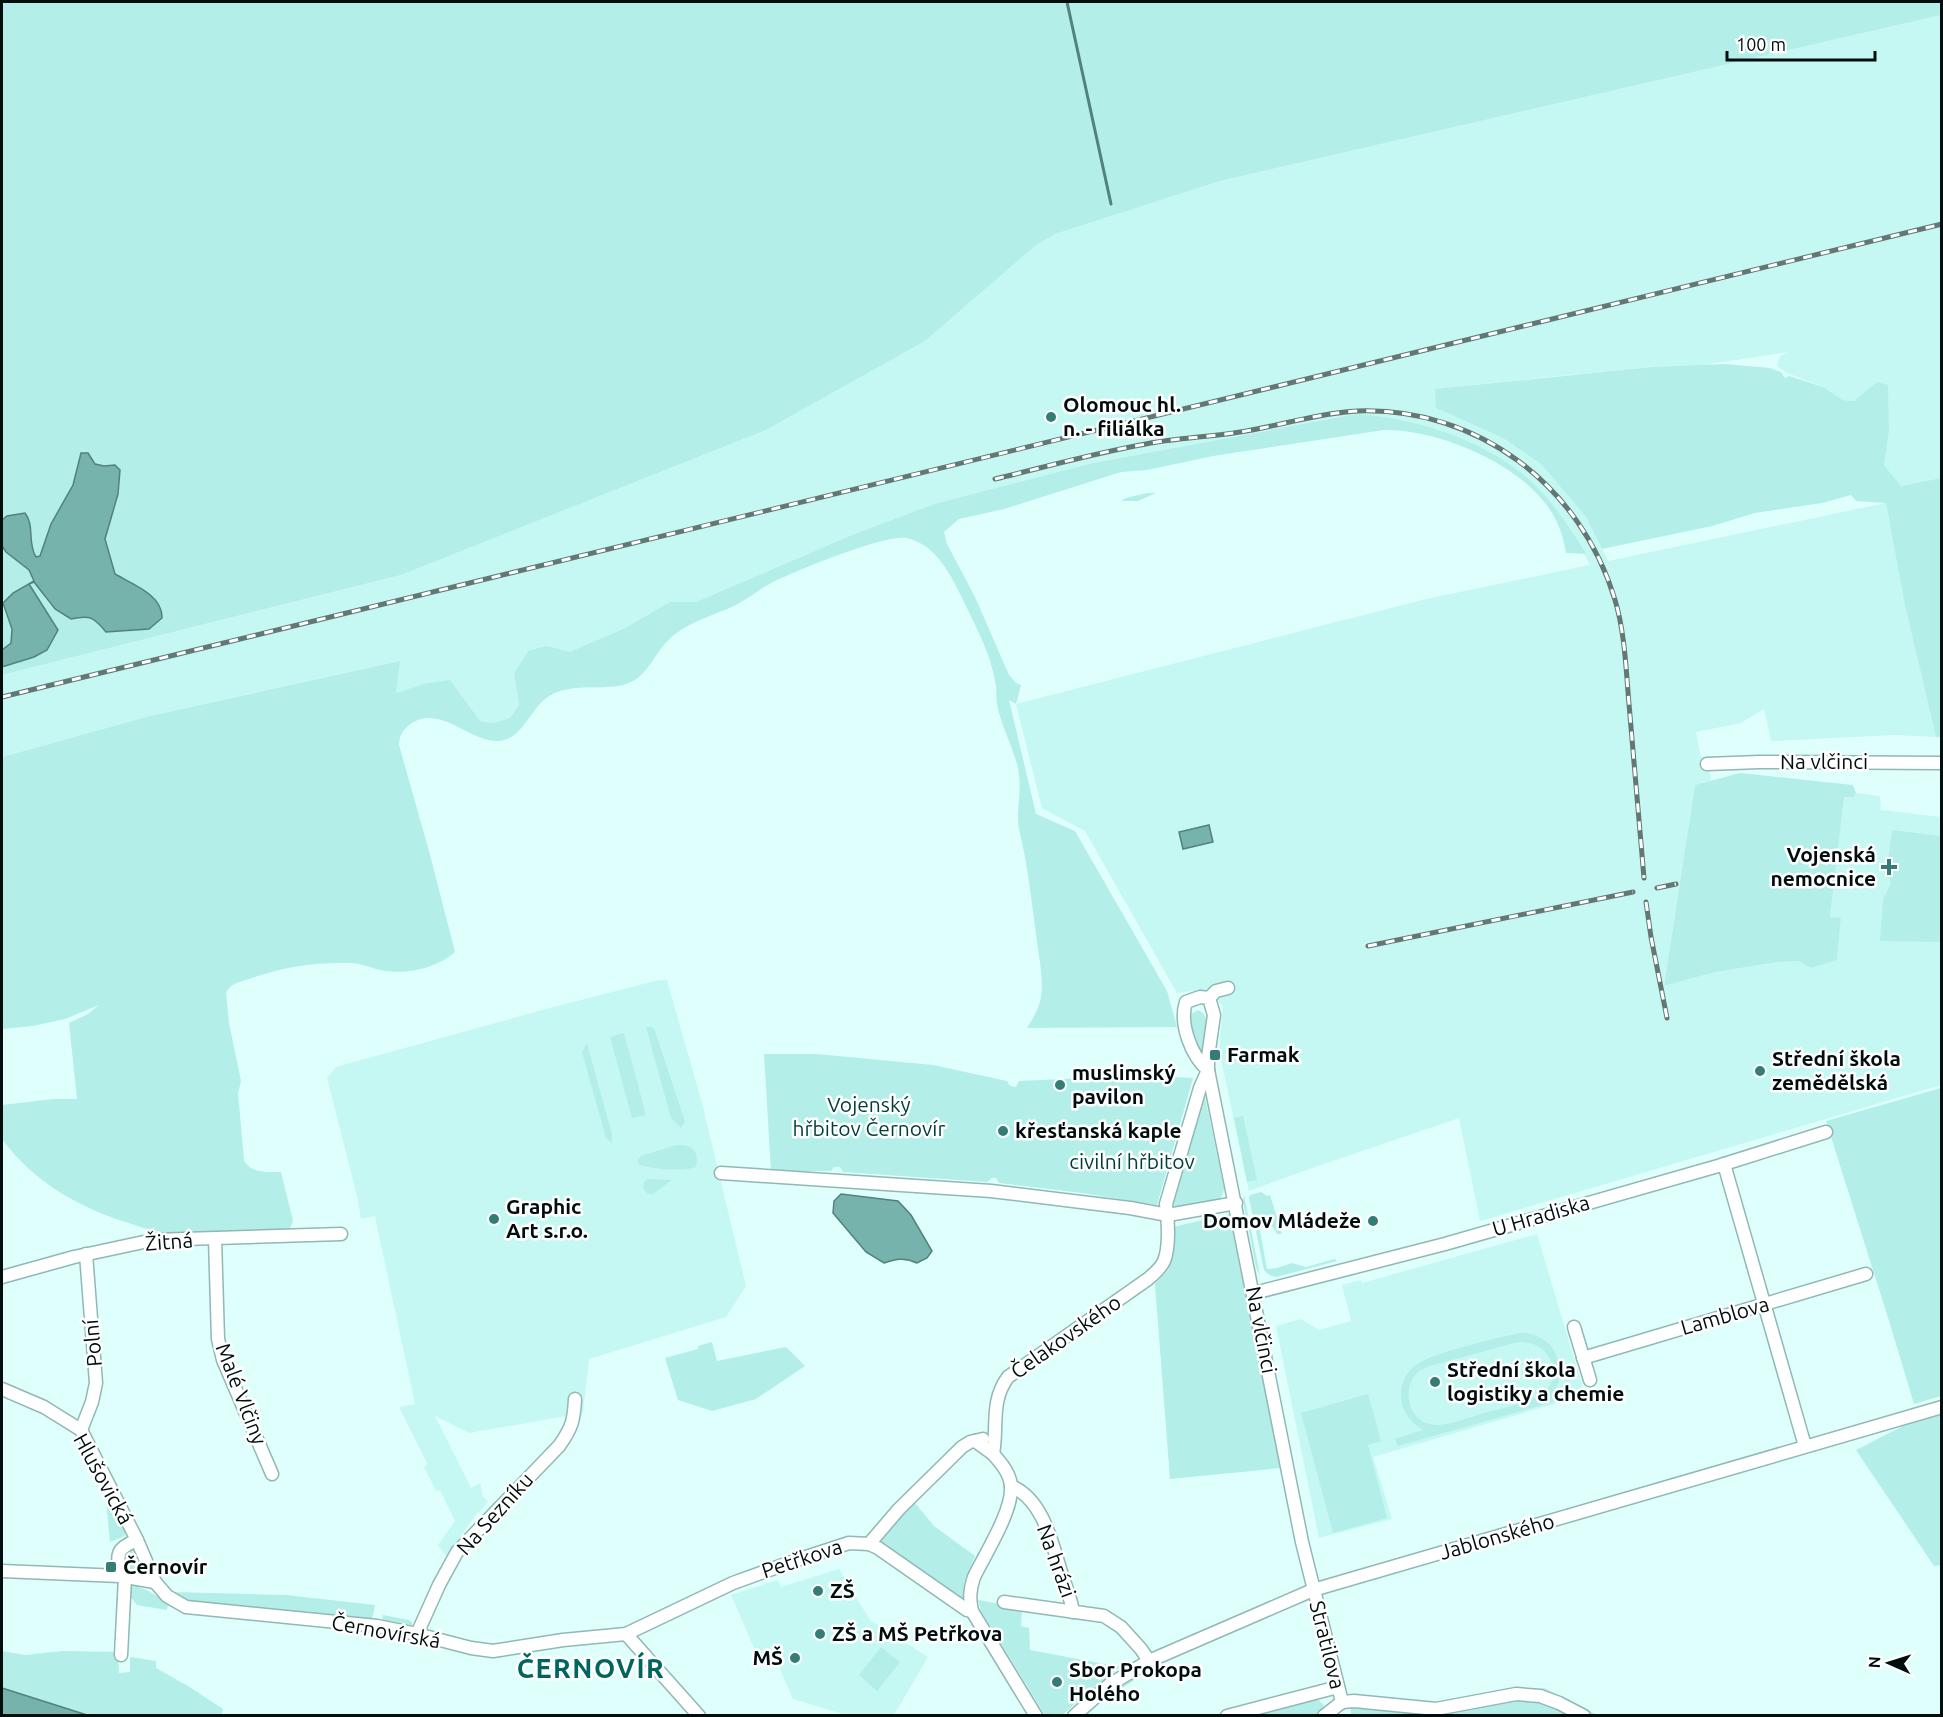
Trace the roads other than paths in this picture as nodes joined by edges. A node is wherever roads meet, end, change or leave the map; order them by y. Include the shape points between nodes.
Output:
1 (1941, 763) edge
2 (1707, 764) dead end
3 (1228, 988) dead end
4 (1209, 998) junction
5 (1208, 1070) junction
6 (1826, 1132) dead end
7 (1724, 1164) junction
8 (721, 1173) dead end
9 (1236, 1203) junction
10 (1168, 1215) junction
11 (341, 1234) dead end
12 (215, 1239) junction
13 (86, 1254) junction
14 (1866, 1274) dead end
15 (2, 1277) edge
16 (1254, 1293) junction
17 (1765, 1304) junction
18 (1574, 1327) dead end
19 (1583, 1358) junction
20 (1590, 1380) dead end
21 (2, 1389) edge
22 (575, 1399) dead end
23 (1941, 1407) edge
24 (81, 1430) junction
25 (994, 1438) junction
26 (975, 1441) junction
27 (1805, 1446) junction
28 (993, 1454) junction
29 (272, 1474) dead end
30 (1011, 1486) junction
31 (137, 1540) junction
32 (869, 1544) junction
33 (2, 1571) edge
34 (123, 1576) junction
35 (155, 1582) junction
36 (1313, 1590) junction
37 (1004, 1602) dead end
38 (972, 1611) junction
39 (1073, 1612) junction
40 (417, 1634) junction
41 (626, 1634) junction
42 (122, 1654) dead end
43 (1149, 1661) junction
44 (1338, 1688) junction
45 (1342, 1702) junction
46 (699, 1716) edge
47 (1036, 1716) edge
48 (1074, 1716) edge
49 (1227, 1716) edge
50 (1324, 1716) edge
51 (1584, 1716) edge

1 - 2 street, Na vlčinci
3 - 4 street
4 - 5 street, Na vlčinci via 1214,1015
4 - 5 street, Na vlčinci via 1186,1002 1182,1012 1199,1062
5 - 9 street, Na vlčinci
5 - 10 street, Čelakovského via 1166,1204
6 - 7 street, U Hradiska
7 - 16 street, U Hradiska via 1445,1244
7 - 17 street
8 - 10 street via 991,1191
9 - 10 street
9 - 16 street, Na vlčinci
10 - 25 street, Čelakovského via 1165,1257 1158,1270 1008,1377 998,1393
11 - 12 street, Žitná
12 - 13 street, Žitná via 153,1240
12 - 29 street, Malé Vlčiny via 218,1339 223,1360
13 - 15 street, Žitná
13 - 24 street, Polní via 96,1383
14 - 17 street, Lamblova
16 - 36 street, Na vlčinci
17 - 19 street, Lamblova
17 - 27 street
18 - 19 street
19 - 20 street
21 - 24 street, Hlušovická via 44,1407
22 - 40 street, Na Sezníku via 574,1419 568,1433 458,1552
23 - 27 street, Jablonského
24 - 31 street, Hlušovická
25 - 26 street
25 - 28 street, Čelakovského
26 - 28 street
26 - 32 street via 962,1447
27 - 36 street, Jablonského
28 - 30 street via 1004,1467
30 - 38 street via 1007,1512 970,1588
30 - 39 street, Na hrázi via 1022,1492 1046,1526
31 - 34 street, Hlušovická via 123,1546 117,1555
31 - 35 street, Hlušovická
32 - 38 street, Petřkova
32 - 41 street, Petřkova via 844,1544 744,1578
33 - 34 street
34 - 35 street
34 - 42 street
35 - 40 street, Černovírská via 167,1596 186,1607 377,1626
36 - 43 street, Jablonského
36 - 44 street, Stratilova
37 - 39 street
38 - 47 street
39 - 43 street via 1112,1620
40 - 41 street, Černovírská via 493,1650
41 - 46 street
43 - 48 street, Jablonského via 1109,1685
44 - 45 street, Stratilova
44 - 49 street
45 - 50 street
45 - 51 street, Stratilova via 1436,1709 1513,1694 1540,1696

